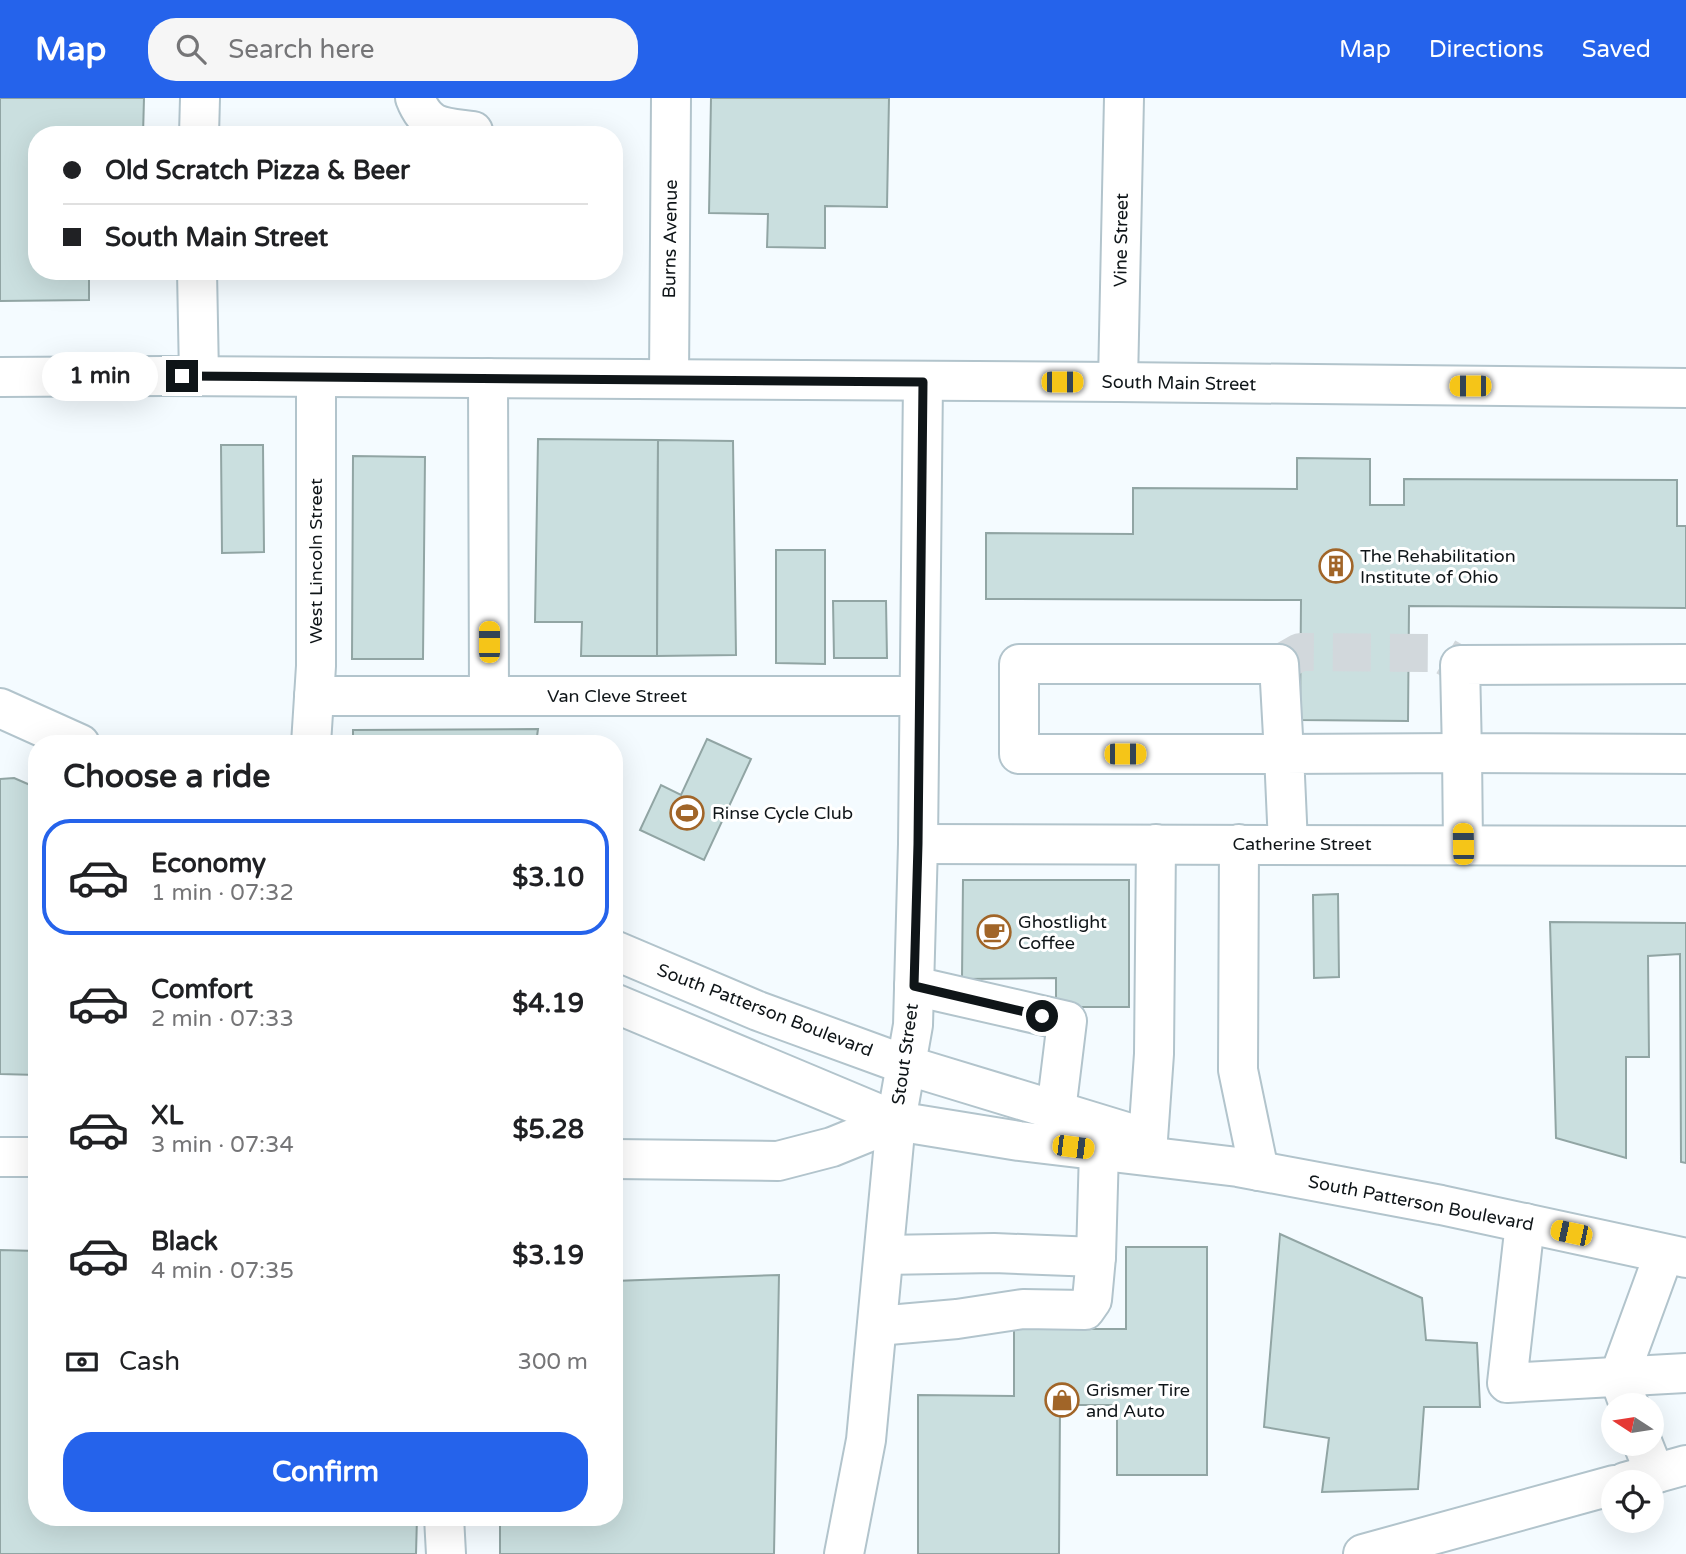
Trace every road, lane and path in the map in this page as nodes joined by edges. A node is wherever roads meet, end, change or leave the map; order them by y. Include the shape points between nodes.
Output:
1 (200, 98) edge
2 (415, 98) edge
3 (671, 98) edge
4 (1124, 98) edge
5 (199, 126) edge
6 (436, 126) edge
7 (197, 280) edge
8 (199, 376) junction
9 (0, 377) edge
10 (316, 377) junction
11 (488, 378) junction
12 (669, 379) junction
13 (923, 382) junction
14 (1118, 382) junction
15 (1686, 388) edge
16 (1686, 664) edge
17 (489, 695) junction
18 (314, 696) junction
19 (919, 696) junction
20 (0, 708) edge
21 (61, 735) edge
22 (312, 735) edge
23 (1462, 753) junction
24 (1284, 754) junction
25 (1686, 754) edge
26 (918, 844) junction
27 (1156, 844) junction
28 (1239, 844) junction
29 (1288, 844) junction
30 (1463, 844) junction
31 (1686, 846) edge
32 (623, 954) edge
33 (914, 986) junction
34 (623, 1007) edge
35 (906, 1065) junction
36 (1056, 1111) junction
37 (896, 1121) junction
38 (1149, 1139) junction
39 (1099, 1150) junction
40 (0, 1157) edge
41 (28, 1157) edge
42 (623, 1159) edge
43 (1248, 1169) junction
44 (1525, 1223) junction
45 (884, 1255) junction
46 (1675, 1256) edge
47 (1096, 1257) junction
48 (877, 1326) junction
49 (1686, 1373) edge
50 (1624, 1391) edge
51 (1601, 1489) edge
52 (444, 1526) edge
53 (446, 1554) edge
54 (844, 1554) edge
55 (1363, 1554) edge

1 - 5 main road
2 - 6 main road via 421,113
3 - 12 main road, Burns Avenue
4 - 14 main road, Vine Street
7 - 8 main road
8 - 9 main road, South Main Street
8 - 10 main road, South Main Street
10 - 11 main road, South Main Street
10 - 18 main road, West Lincoln Street
11 - 12 main road, South Main Street
11 - 17 main road
12 - 13 main road, South Main Street
13 - 14 main road, South Main Street
13 - 19 main road, Stout Street
14 - 15 main road, South Main Street
16 - 23 main road via 1460,665
17 - 18 main road, Van Cleve Street
17 - 19 main road, Van Cleve Street
18 - 22 main road, West Lincoln Street
19 - 26 main road, Stout Street
20 - 21 main road
23 - 24 main road
23 - 25 main road
23 - 30 main road
24 - 24 main road via 1279,664 1019,664 1019,754
24 - 29 main road
26 - 27 main road, Catherine Street
26 - 33 main road, Stout Street
27 - 28 main road, Catherine Street
27 - 38 main road
28 - 29 main road, Catherine Street
28 - 43 main road via 1238,1070
29 - 30 main road, Catherine Street
30 - 31 main road, Catherine Street
32 - 35 main road, South Patterson Boulevard
33 - 35 main road, Stout Street
33 - 36 main road via 1067,1021
34 - 37 main road, South Patterson Boulevard
35 - 36 main road, South Patterson Boulevard
35 - 37 main road, Stout Street
36 - 38 main road, South Patterson Boulevard
37 - 39 main road, South Patterson Boulevard
37 - 42 main road via 832,1147 778,1161
37 - 45 main road, Stout Street
38 - 43 main road, South Patterson Boulevard
39 - 43 main road, South Patterson Boulevard
39 - 47 main road
40 - 41 main road
43 - 44 main road, South Patterson Boulevard
44 - 46 main road, South Patterson Boulevard
44 - 50 main road via 1507,1383
45 - 47 main road
45 - 48 main road, Stout Street
46 - 50 main road
47 - 48 main road via 1092,1300 1084,1310 1023,1309
48 - 54 main road, Stout Street via 866,1440
49 - 50 main road
51 - 55 main road
52 - 53 main road

